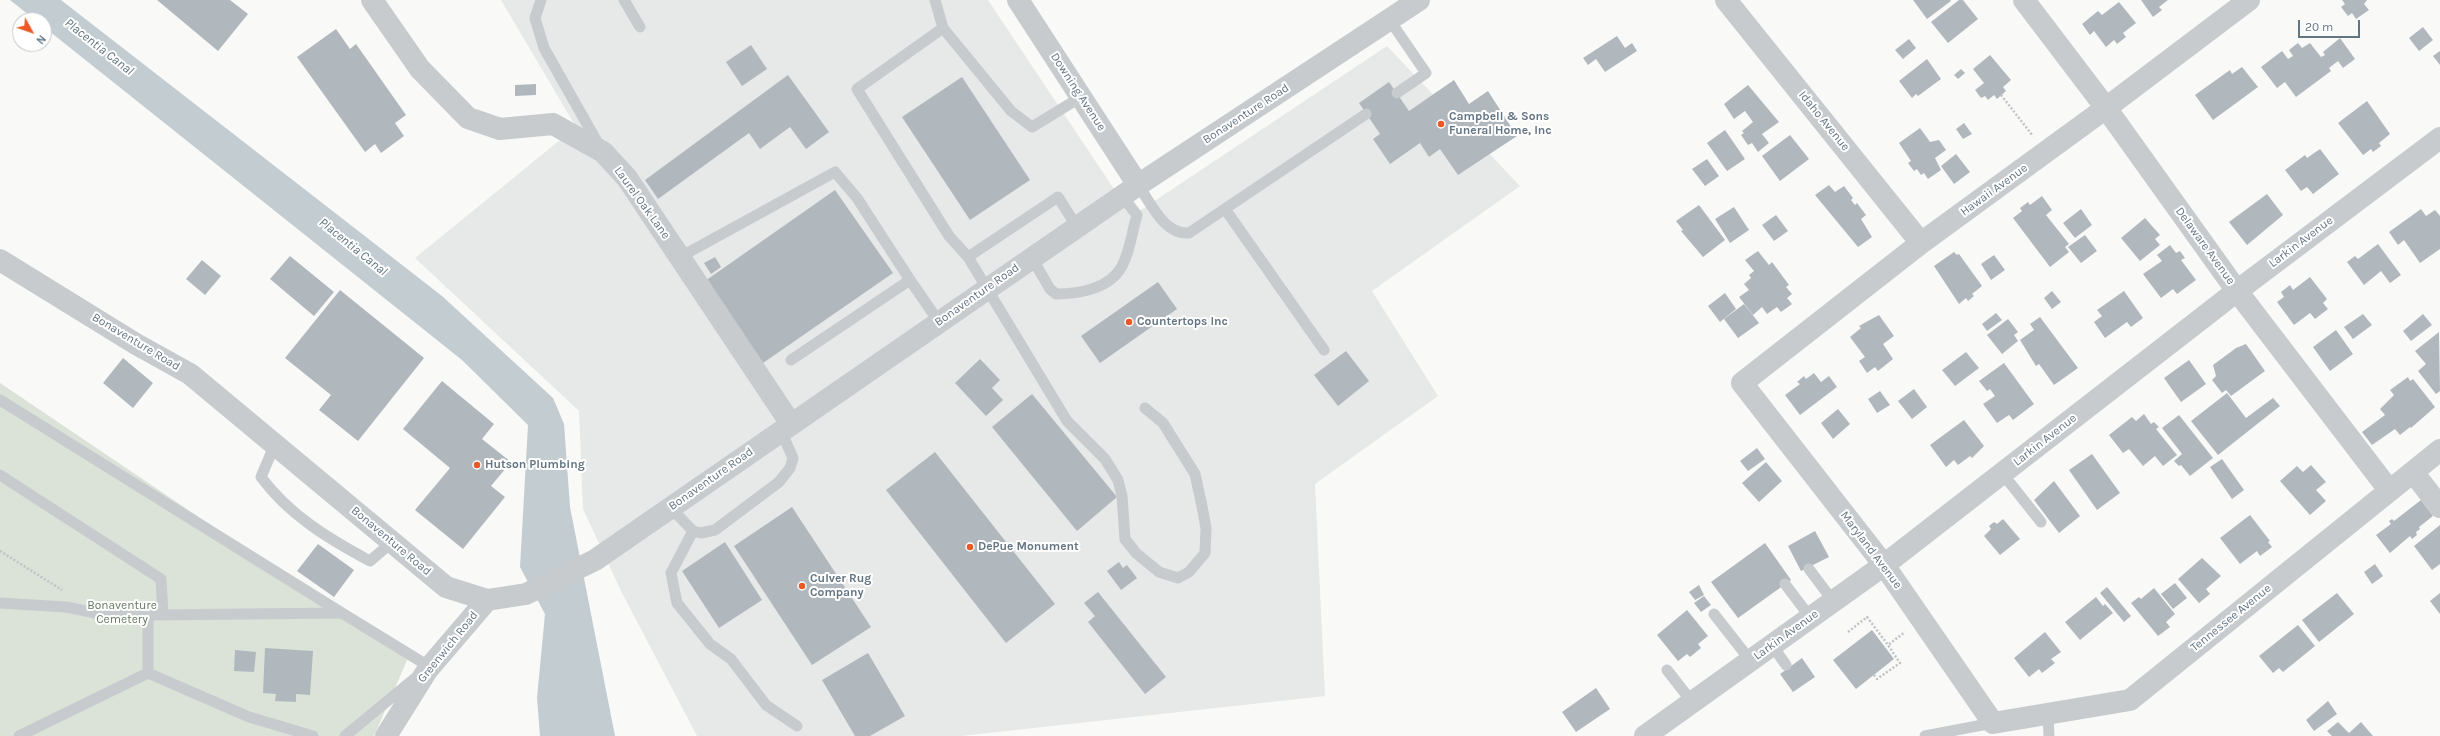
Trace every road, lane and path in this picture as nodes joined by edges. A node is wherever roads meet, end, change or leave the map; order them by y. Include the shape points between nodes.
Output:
1 (372, 0) edge
2 (541, 0) edge
3 (624, 0) edge
4 (935, 0) edge
5 (1018, 0) edge
6 (1418, 0) edge
7 (1726, 0) edge
8 (2024, 0) edge
9 (2249, 0) edge
10 (1390, 19) junction
11 (640, 27) dead end
12 (943, 28) junction
13 (1397, 93) dead end
14 (2001, 95) dead end
15 (1081, 97) junction
16 (2106, 108) junction
17 (1366, 114) dead end
18 (2440, 138) edge
19 (603, 152) junction
20 (2045, 152) junction
21 (1130, 190) junction
22 (1225, 209) junction
23 (1077, 226) junction
24 (1921, 243) junction
25 (680, 257) junction
26 (968, 257) junction
27 (1032, 258) junction
28 (0, 260) edge
29 (910, 280) junction
30 (988, 288) junction
31 (2237, 291) junction
32 (939, 322) junction
33 (1324, 350) dead end
34 (790, 360) dead end
35 (1742, 383) joint
36 (0, 400) edge
37 (1145, 408) dead end
38 (786, 427) junction
39 (275, 444) junction
40 (2440, 450) edge
41 (2413, 472) junction
42 (2002, 473) junction
43 (0, 475) edge
44 (2389, 490) junction
45 (670, 507) junction
46 (2440, 507) edge
47 (2041, 522) dead end
48 (693, 531) junction
49 (392, 542) junction
50 (0, 551) edge
51 (1884, 564) junction
52 (1809, 569) dead end
53 (1785, 584) dead end
54 (66, 593) dead end
55 (487, 600) junction
56 (1833, 601) junction
57 (0, 603) edge
58 (342, 613) junction
59 (1714, 614) dead end
60 (148, 615) junction
61 (163, 615) junction
62 (1810, 617) junction
63 (1921, 619) junction
64 (1848, 632) dead end
65 (1772, 645) junction
66 (1888, 645) junction
67 (1750, 660) junction
68 (1786, 665) dead end
69 (429, 668) junction
70 (1667, 670) dead end
71 (148, 673) junction
72 (1874, 675) dead end
73 (1692, 702) junction
74 (2048, 714) junction
75 (1993, 723) junction
76 (797, 726) dead end
77 (289, 732) edge
78 (19, 736) edge
79 (313, 736) edge
80 (345, 736) edge
81 (386, 736) edge
82 (1645, 736) edge
83 (1925, 736) edge
84 (2049, 736) edge

1 - 19 street, Laurel Oak Lane via 420,68 468,118 500,129 552,124
2 - 19 lane via 536,18 544,48
3 - 11 lane
4 - 12 lane
5 - 15 street, Downing Avenue
6 - 10 street, Bonaventure Road
7 - 24 street, Idaho Avenue
8 - 16 street, Delaware Avenue
9 - 16 street, Hawaii Avenue
10 - 13 lane via 1426,73
10 - 21 street, Bonaventure Road
12 - 15 lane via 1011,111 1032,127
12 - 26 lane via 857,89 949,236
14 - 20 path
15 - 21 street, Downing Avenue
16 - 20 street, Hawaii Avenue
16 - 31 street, Delaware Avenue
17 - 22 lane
18 - 31 street, Larkin Avenue
19 - 25 street, Laurel Oak Lane via 627,178
20 - 24 street, Hawaii Avenue
21 - 22 lane via 1167,226 1179,234 1189,233
21 - 23 street, Bonaventure Road
21 - 27 lane via 1137,215 1121,267 1108,280 1080,294 1056,294 1050,289
22 - 33 lane
23 - 26 lane via 1058,197
23 - 27 street, Bonaventure Road
24 - 35 street, Hawaii Avenue
25 - 29 lane via 835,172 857,198
25 - 38 street, Laurel Oak Lane
26 - 30 lane
27 - 30 street, Bonaventure Road
28 - 39 street, Bonaventure Road via 136,344 190,374
29 - 32 lane
29 - 34 lane
30 - 32 street, Bonaventure Road
30 - 37 lane via 1067,421 1105,459 1118,480 1122,496 1125,539 1136,553 1159,572 1178,578 1189,572 1205,553 1206,528 1202,506 1195,474 1163,423
31 - 42 street, Larkin Avenue
31 - 44 street, Delaware Avenue
32 - 38 street, Bonaventure Road
35 - 51 street, Maryland Avenue
36 - 58 lane
38 - 45 street, Bonaventure Road
38 - 48 lane via 793,458 790,468 779,482 715,530 701,533
39 - 49 street, Bonaventure Road
39 - 49 lane via 261,478 276,498 327,538 370,561
40 - 41 street, Tennessee Avenue
41 - 44 street, Tennessee Avenue
41 - 46 street
42 - 47 lane
42 - 51 street, Larkin Avenue
43 - 61 lane via 160,579
44 - 74 street, Tennessee Avenue via 2130,700
45 - 48 lane
45 - 55 street, Bonaventure Road via 595,560 526,594
48 - 76 lane via 671,573 677,603 710,644 731,659 766,705
49 - 55 street, Bonaventure Road via 446,587
50 - 54 path
51 - 56 street, Larkin Avenue
51 - 63 street, Maryland Avenue
52 - 56 lane
53 - 62 lane
55 - 69 street, Greenwich Road
56 - 62 street, Larkin Avenue
57 - 60 lane via 66,607 100,614
58 - 61 lane
58 - 69 lane
59 - 67 lane
60 - 61 lane
60 - 71 lane
62 - 65 street, Larkin Avenue
63 - 66 path
63 - 75 street, Maryland Avenue
64 - 66 path via 1867,617
65 - 67 street, Larkin Avenue
65 - 68 lane
66 - 72 path via 1900,663 1877,679
67 - 73 street, Larkin Avenue
69 - 80 lane
69 - 81 street, Greenwich Road
70 - 73 lane
71 - 77 lane
71 - 78 lane
73 - 82 street, Larkin Avenue
74 - 75 street, Tennessee Avenue
74 - 84 lane
75 - 83 lane
77 - 79 lane

